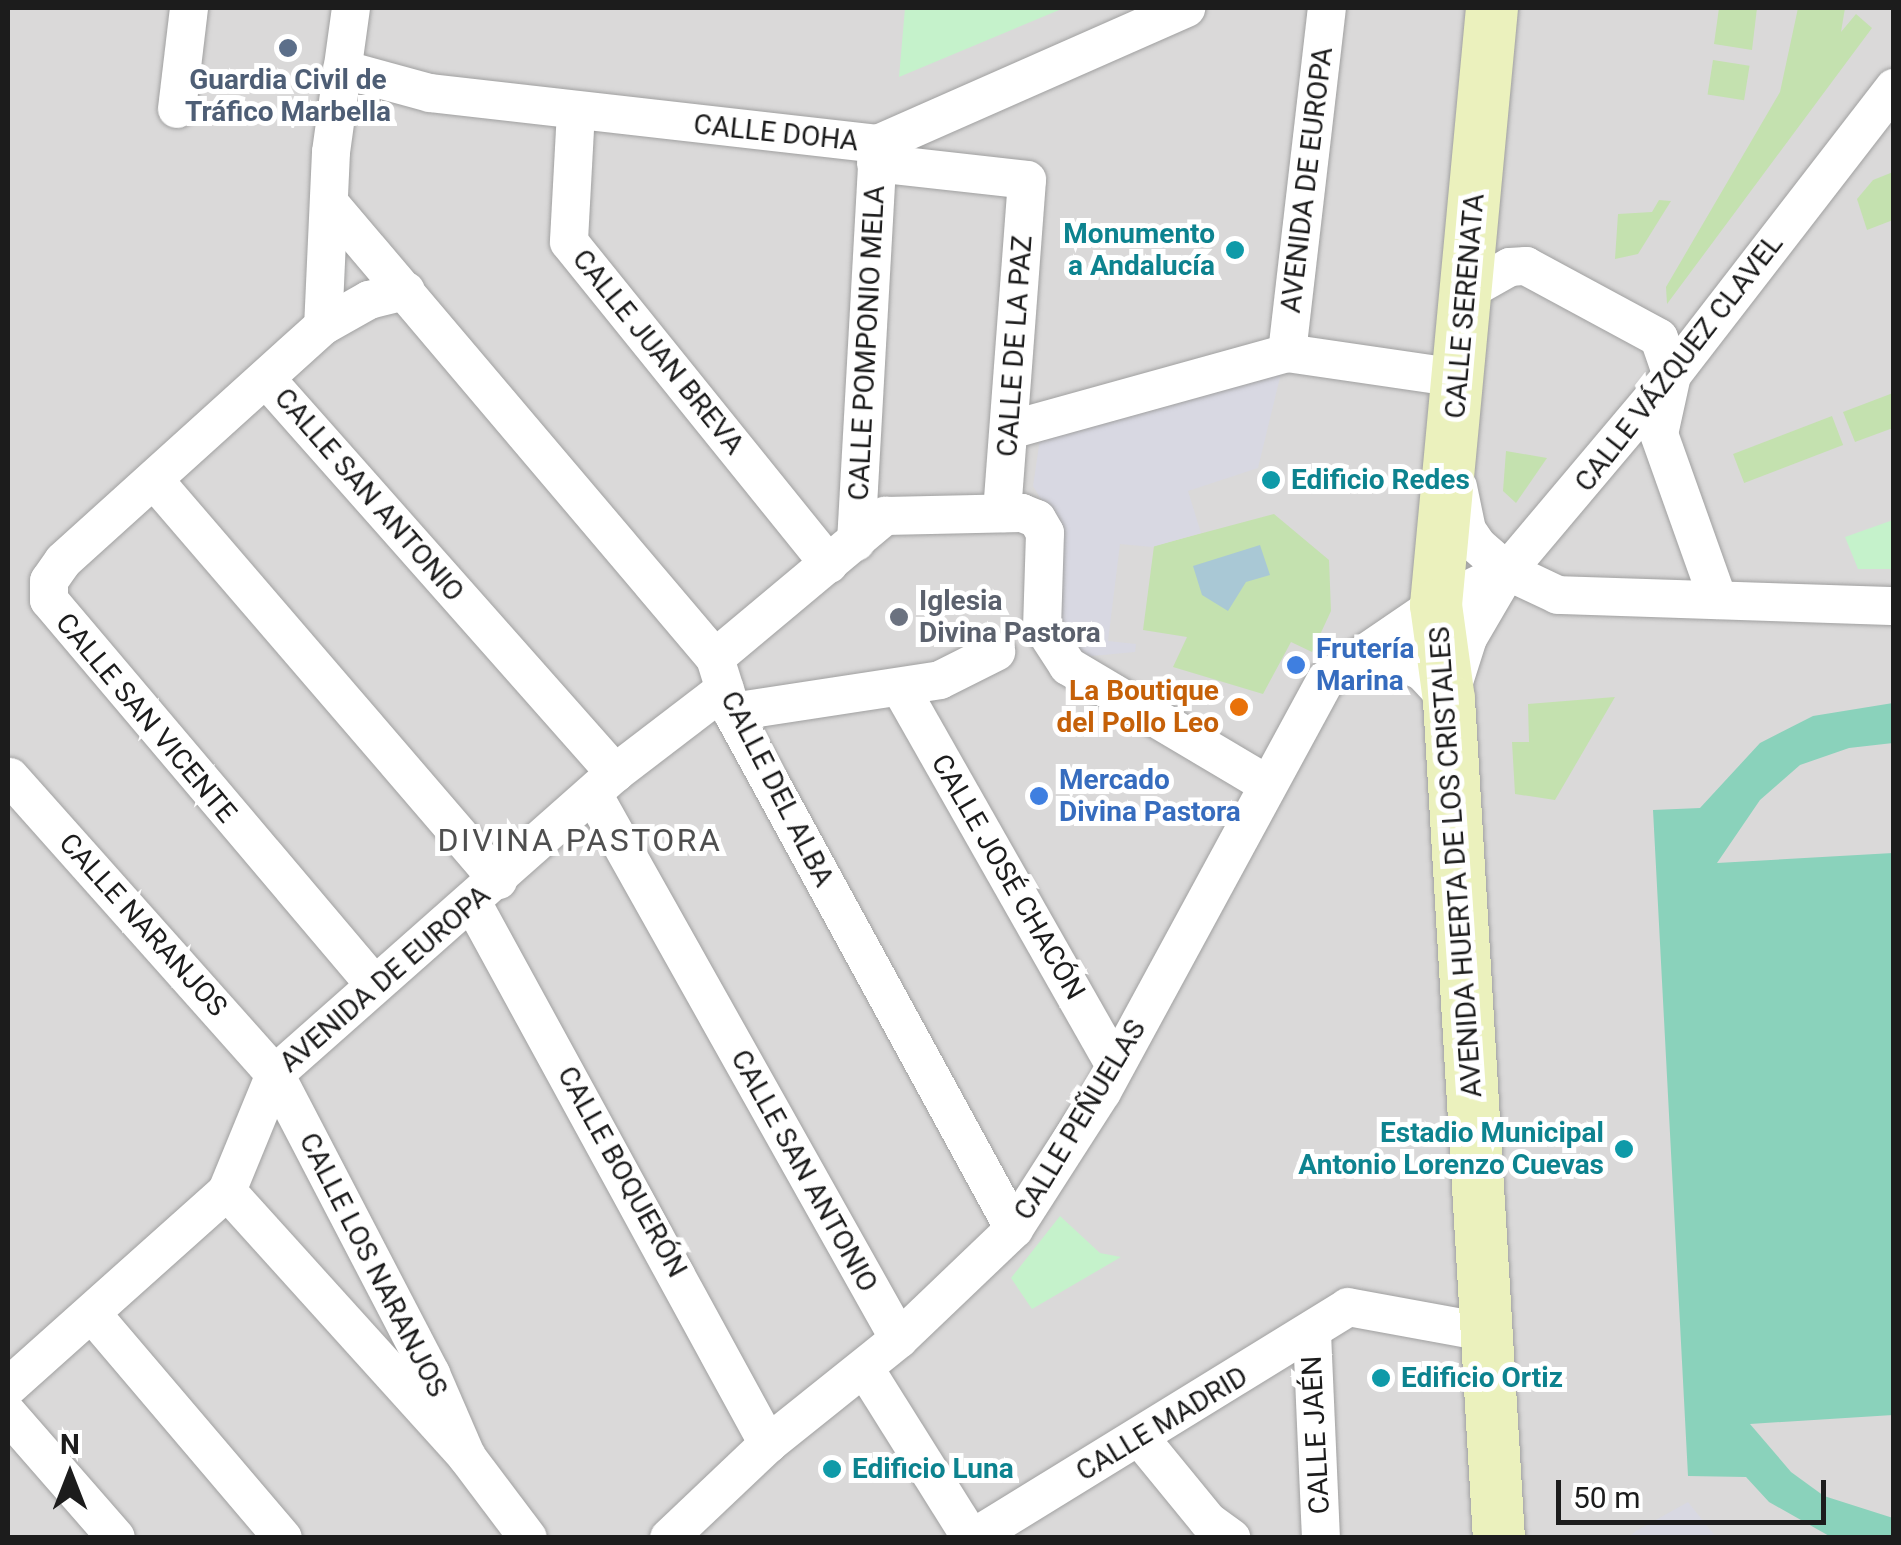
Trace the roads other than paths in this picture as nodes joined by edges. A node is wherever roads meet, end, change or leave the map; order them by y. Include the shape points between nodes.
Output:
1 (189, 8) edge
2 (350, 8) edge
3 (1186, 8) edge
4 (1328, 8) edge
5 (1492, 8) edge
6 (342, 70) junction
7 (1894, 88) edge
8 (177, 110) dead end
9 (576, 111) junction
10 (877, 153) junction
11 (331, 205) junction
12 (406, 292) junction
13 (1464, 293) junction
14 (323, 326) junction
15 (1287, 353) junction
16 (1672, 375) junction
17 (1458, 378) junction
18 (268, 380) junction
19 (1010, 430) junction
20 (1454, 450) junction
21 (154, 480) junction
22 (1002, 513) junction
23 (843, 553) junction
24 (1507, 571) junction
25 (1718, 600) junction
26 (1436, 605) junction
27 (1894, 606) edge
28 (996, 652) dead end
29 (1346, 662) junction
30 (724, 686) junction
31 (902, 689) junction
32 (1449, 700) junction
33 (10, 778) edge
34 (604, 783) junction
35 (1265, 783) junction
36 (485, 891) junction
37 (374, 984) junction
38 (1116, 1065) junction
39 (275, 1074) junction
40 (227, 1191) junction
41 (1014, 1229) junction
42 (93, 1316) junction
43 (1312, 1334) junction
44 (1490, 1334) junction
45 (900, 1339) junction
46 (865, 1369) junction
47 (10, 1385) edge
48 (1140, 1438) junction
49 (768, 1444) junction
50 (467, 1457) junction
51 (116, 1538) edge
52 (283, 1538) edge
53 (528, 1538) edge
54 (668, 1538) edge
55 (972, 1538) edge
56 (1231, 1538) edge
57 (1321, 1538) edge
58 (1499, 1538) edge

1 - 8 street
2 - 6 street
3 - 10 street, CALLE DOHA
4 - 15 street, AVENIDA DE EUROPA
5 - 13 main road, CALLE SERENATA
6 - 9 street, CALLE DOHA via 430,93
6 - 11 street
7 - 16 street, CALLE VÁZQUEZ CLAVEL
9 - 10 street, CALLE DOHA
9 - 23 street, CALLE JUAN BREVA via 569,242
10 - 19 street, CALLE DE LA PAZ via 1028,180
10 - 23 street, CALLE POMPONIO MELA
11 - 12 street, CALLE DEL ALBA
11 - 14 street
12 - 14 street via 368,300
12 - 30 street, CALLE DEL ALBA
13 - 16 street via 1510,267 1526,266 1646,326 1659,338
13 - 17 main road, CALLE SERENATA
14 - 18 street, CALLE SAN ANTONIO
15 - 17 street
15 - 19 street
16 - 24 street, CALLE VÁZQUEZ CLAVEL
16 - 25 street via 1660,434
17 - 20 main road, CALLE SERENATA
18 - 21 street, CALLE SAN VICENTE
18 - 34 street, CALLE SAN ANTONIO
19 - 22 street, CALLE DE LA PAZ
20 - 24 street via 1467,530
20 - 26 main road, CALLE SERENATA
21 - 36 street, CALLE BOQUERÓN
21 - 37 street, CALLE SAN VICENTE via 63,561 49,581 49,600
22 - 23 street, AVENIDA DE EUROPA via 886,516
22 - 35 street via 1037,520 1045,533 1042,626 1068,666
23 - 30 street, AVENIDA DE EUROPA
24 - 25 street via 1558,596
24 - 26 street, CALLE VÁZQUEZ CLAVEL
24 - 32 street via 1468,638
25 - 27 street
26 - 29 street, CALLE PEÑUELAS
26 - 32 main road, AVENIDA HUERTA DE LOS CRISTALES
28 - 31 street via 940,680
29 - 32 street via 1402,662 1423,672
29 - 35 street, CALLE PEÑUELAS via 1326,680
30 - 31 street
30 - 34 street, AVENIDA DE EUROPA
30 - 41 street, CALLE DEL ALBA
31 - 38 street, CALLE JOSÉ CHACÓN
32 - 44 main road, AVENIDA HUERTA DE LOS CRISTALES
33 - 39 street, CALLE NARANJOS
34 - 36 street, AVENIDA DE EUROPA
34 - 45 street, CALLE SAN ANTONIO
35 - 38 street, CALLE PEÑUELAS
36 - 37 street, AVENIDA DE EUROPA
36 - 49 street, CALLE BOQUERÓN
37 - 39 street, AVENIDA DE EUROPA
38 - 41 street, CALLE PEÑUELAS
39 - 40 street, AVENIDA DE EUROPA
39 - 50 street, CALLE LOS NARANJOS via 431,1374
40 - 42 street, AVENIDA DE EUROPA
40 - 50 street, CALLE LOS NARANJOS
41 - 45 street, CALLE PEÑUELAS
42 - 47 street, AVENIDA DE EUROPA
42 - 52 street
43 - 44 street, CALLE MADRID via 1348,1307
43 - 48 street, CALLE MADRID
43 - 57 street, CALLE JAÉN
44 - 58 main road, AVENIDA HUERTA DE LOS CRISTALES
45 - 46 street, CALLE PEÑUELAS
46 - 49 street, CALLE PEÑUELAS
46 - 55 street
47 - 51 street
48 - 55 street, CALLE MADRID
48 - 56 street via 1208,1521
49 - 54 street, CALLE PEÑUELAS
50 - 53 street, CALLE LOS NARANJOS

